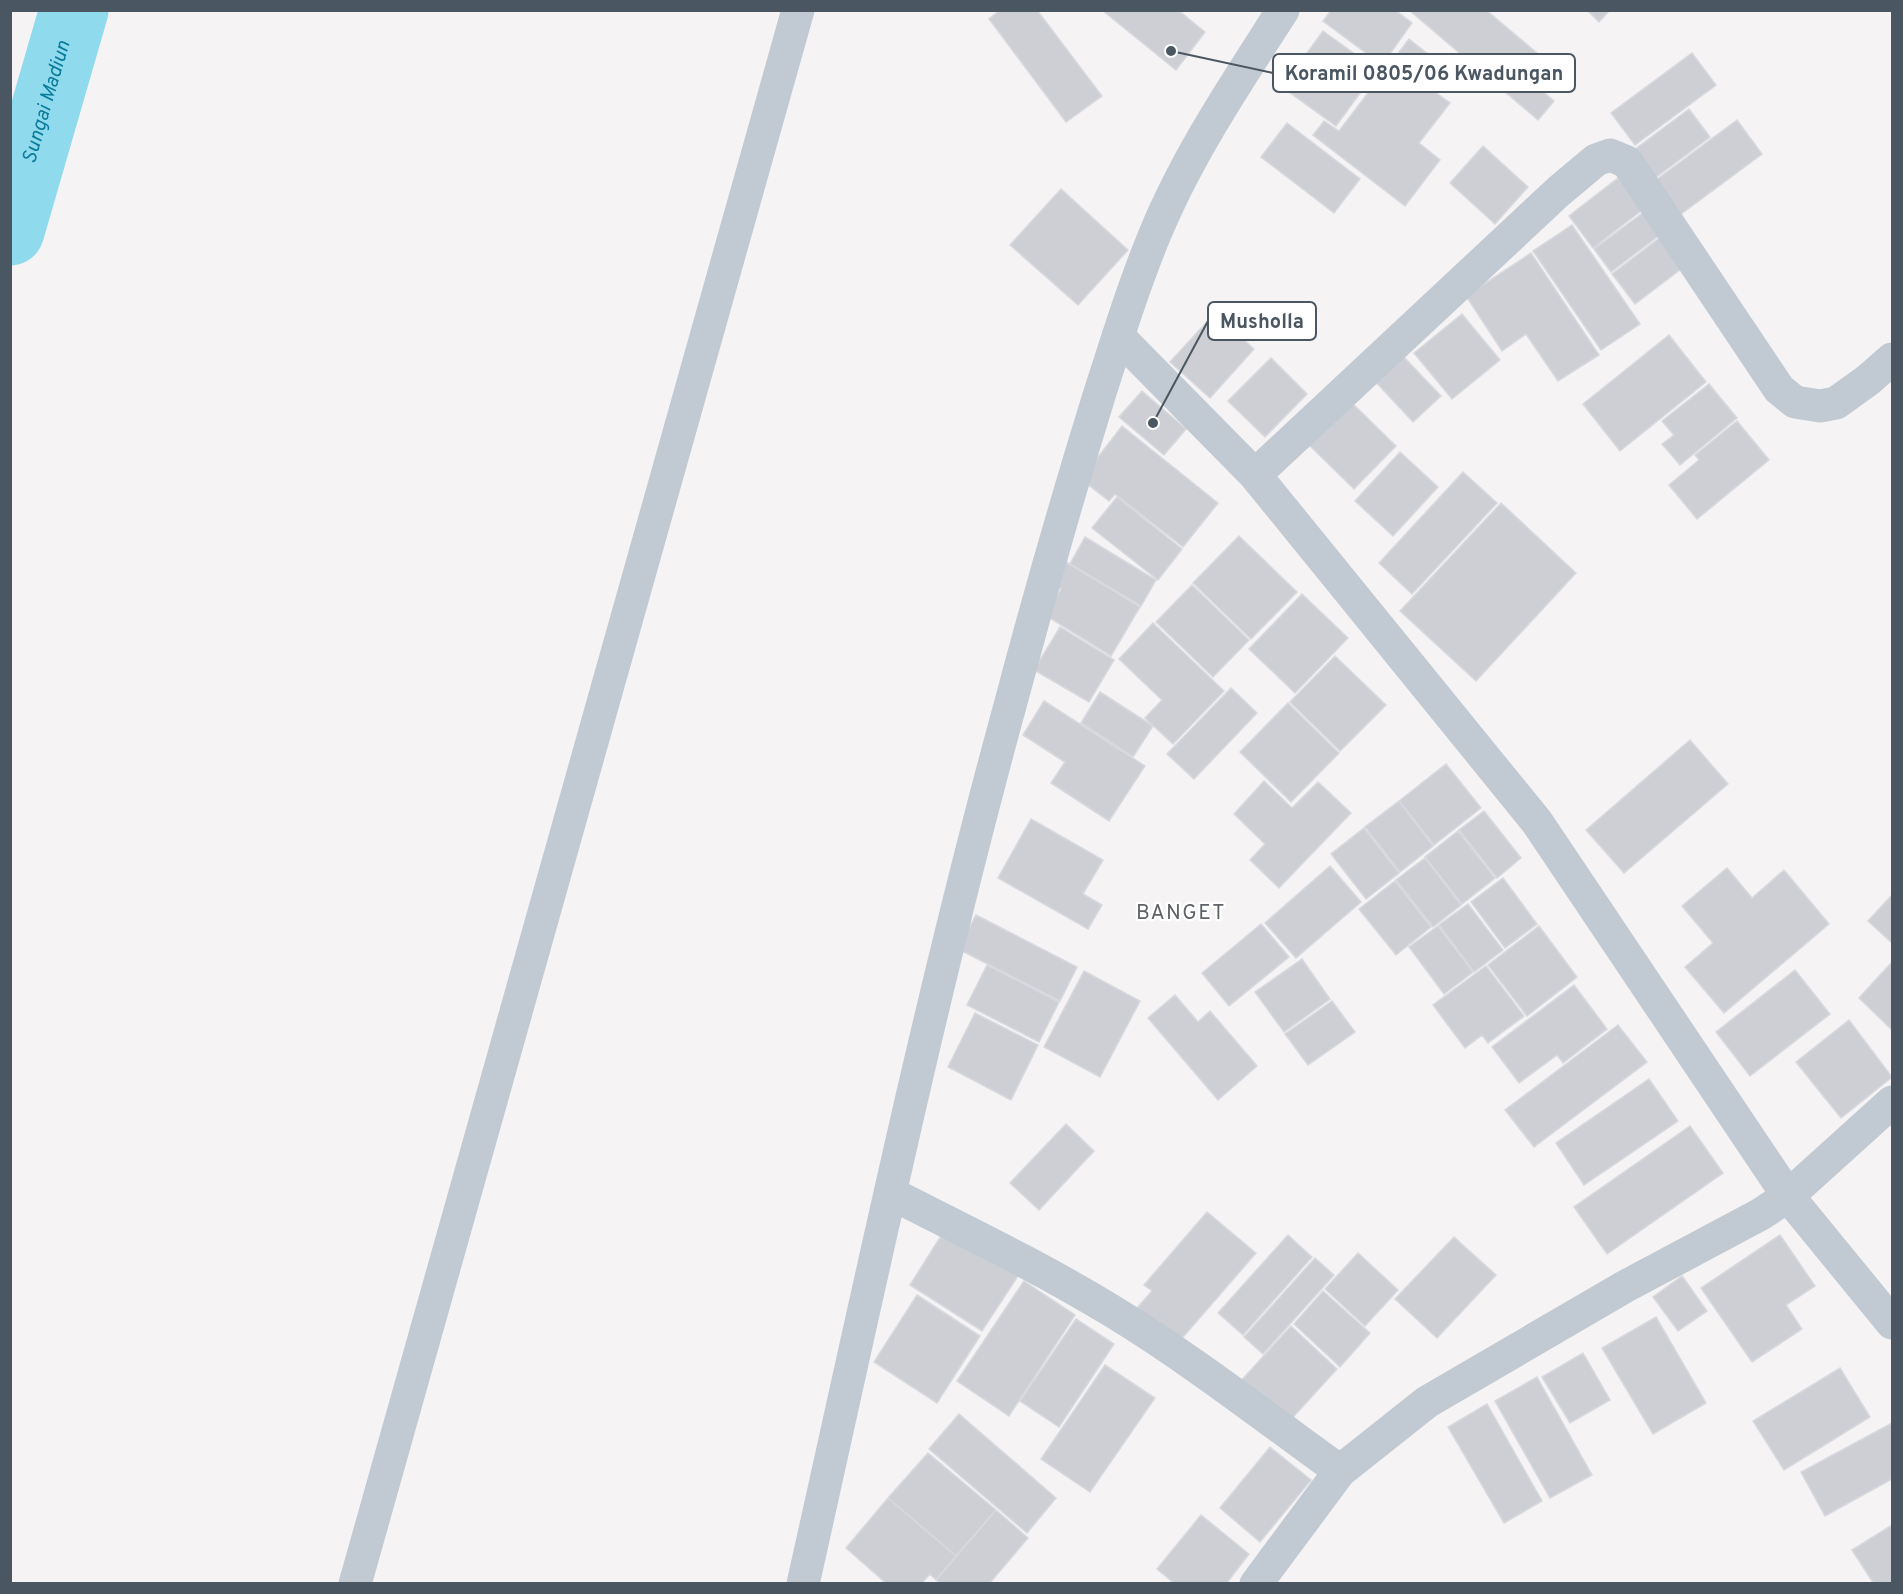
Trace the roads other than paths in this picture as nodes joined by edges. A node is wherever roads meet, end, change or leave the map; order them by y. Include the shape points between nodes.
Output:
1 (798, 10) edge
2 (1283, 10) edge
3 (1118, 336) junction
4 (1893, 358) edge
5 (1255, 475) junction
6 (1893, 1102) edge
7 (890, 1193) junction
8 (1788, 1196) junction
9 (1893, 1323) edge
10 (1340, 1471) junction
11 (355, 1584) edge
12 (803, 1584) edge
13 (1256, 1584) edge

1 - 11 street
2 - 3 street via 1190,163 1156,232
3 - 5 street
3 - 7 street via 1063,512 993,765 937,984
4 - 5 street via 1836,403 1795,402 1779,389 1627,162 1610,155 1596,160 1559,191
5 - 8 street via 1537,822
6 - 8 street
7 - 10 street via 1027,1261 1113,1311
7 - 12 street
8 - 9 street
8 - 10 street via 1427,1402
10 - 13 street

